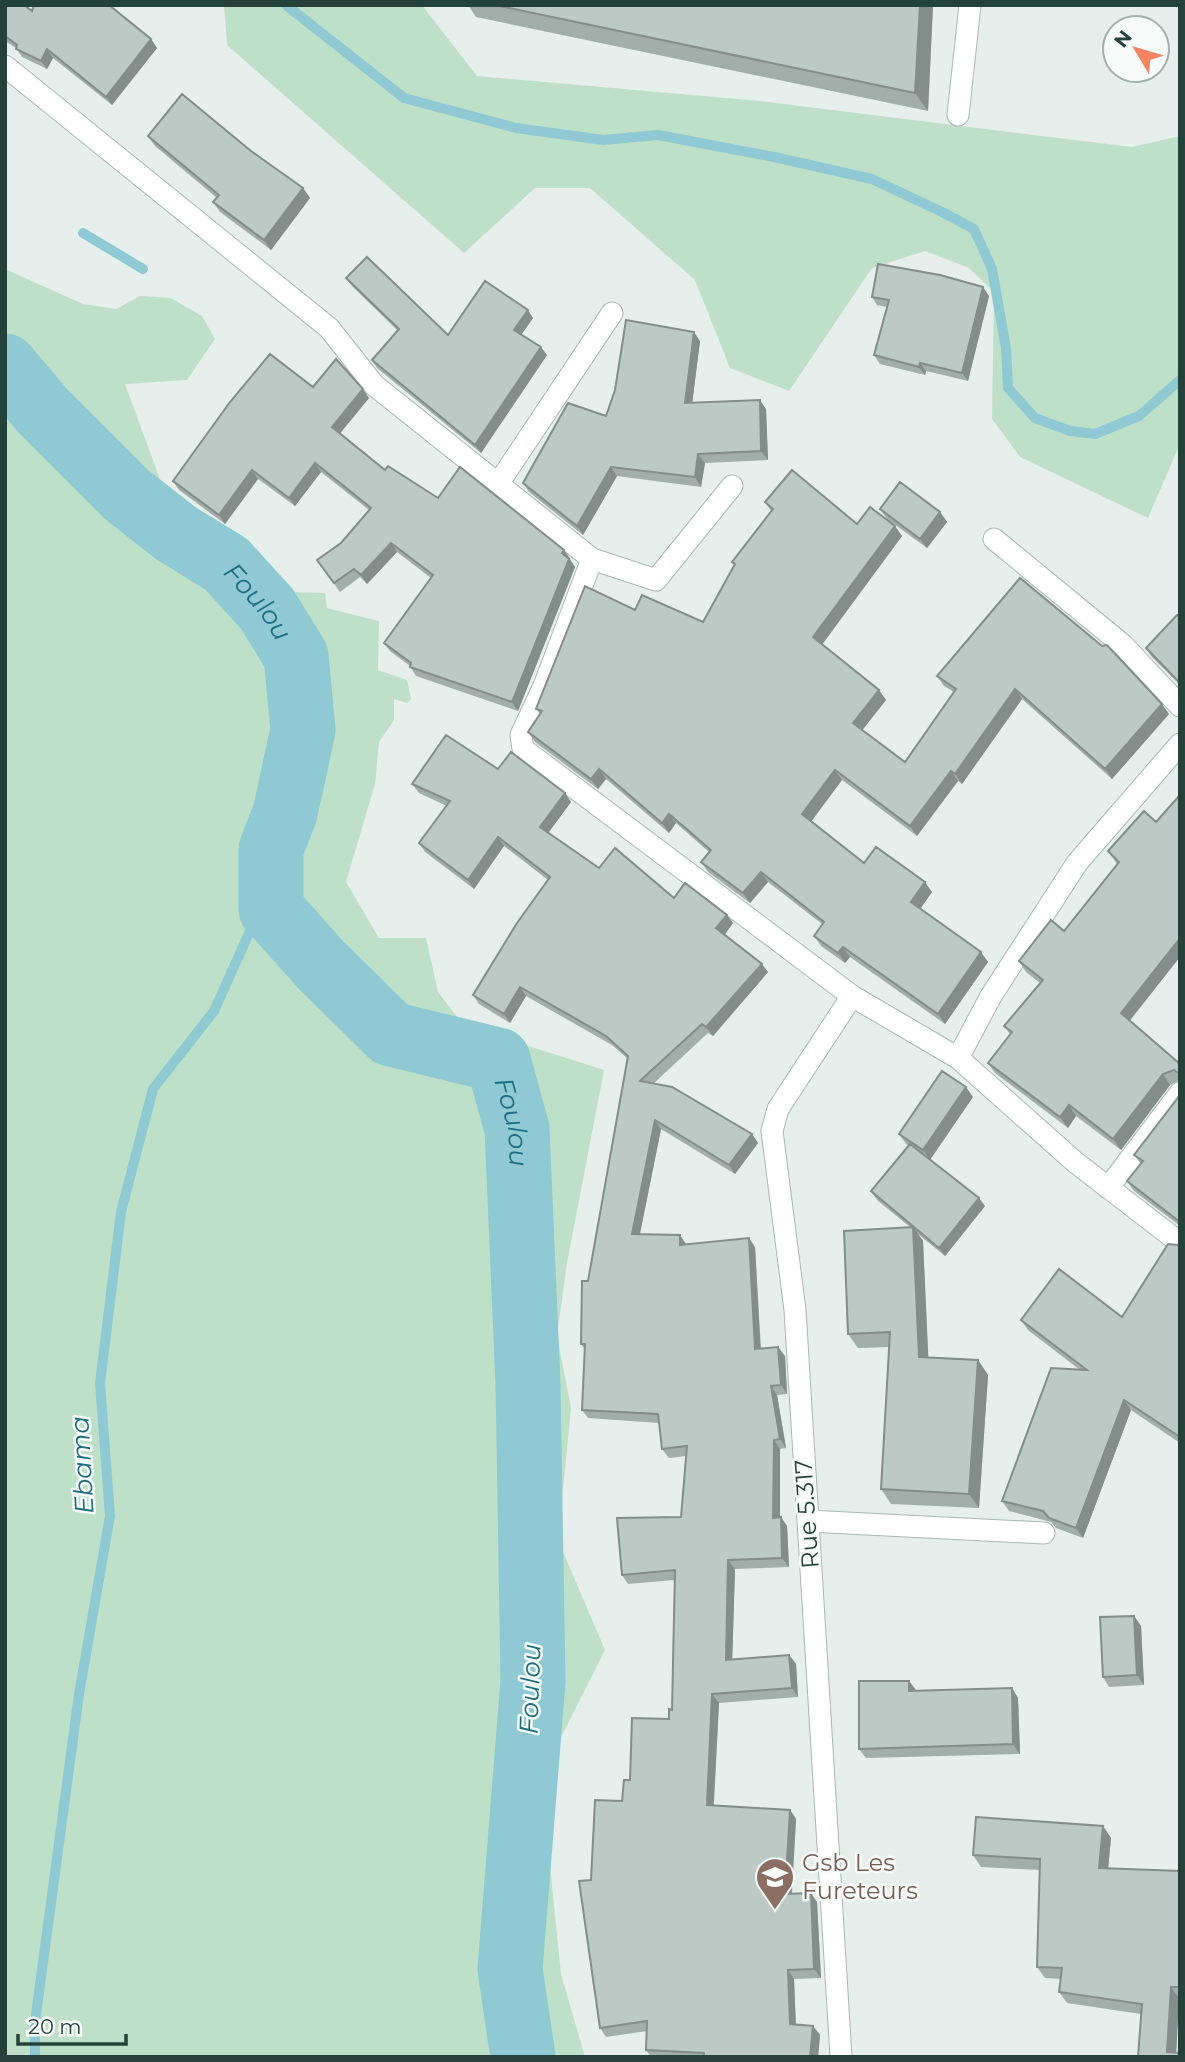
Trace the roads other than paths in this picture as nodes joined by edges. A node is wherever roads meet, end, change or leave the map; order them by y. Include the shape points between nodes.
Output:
1 (970, 5) edge
2 (5, 66) edge
3 (958, 114) dead end
4 (612, 313) dead end
5 (498, 484) junction
6 (732, 486) dead end
7 (994, 539) dead end
8 (592, 559) junction
9 (1180, 706) edge
10 (1180, 744) edge
11 (852, 996) junction
12 (958, 1058) junction
13 (1180, 1093) edge
14 (1108, 1188) junction
15 (1180, 1243) edge
16 (807, 1521) junction
17 (1044, 1533) edge
18 (841, 2057) edge

1 - 3 street
2 - 5 street via 329,328 374,385
4 - 5 street
5 - 8 street
6 - 8 street via 656,580
7 - 9 street via 1123,645
8 - 11 street via 521,735 523,749
10 - 12 street via 1077,863 991,996
11 - 12 street
11 - 16 street, Rue 5.317 via 778,1109 772,1131 794,1310
12 - 14 street
13 - 14 street
14 - 15 street
16 - 17 street
16 - 18 street, Rue 5.317

